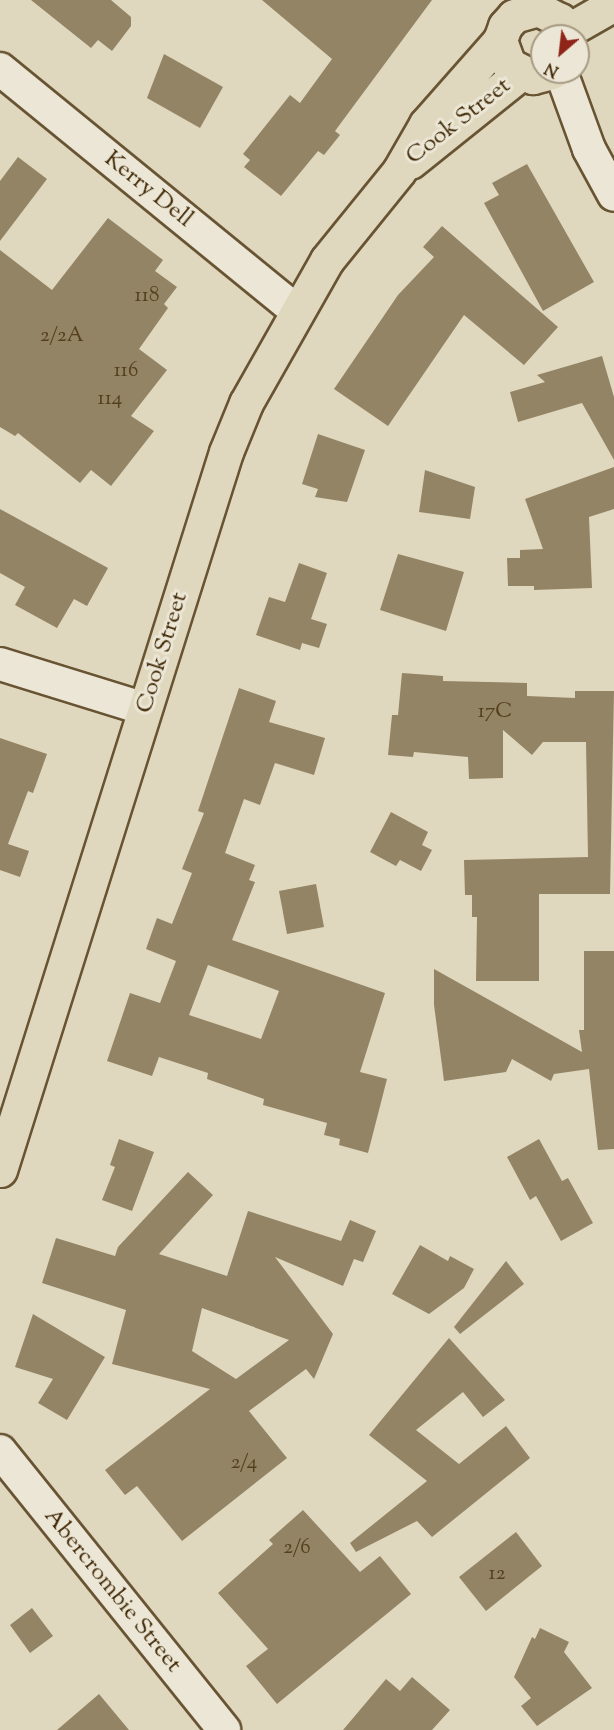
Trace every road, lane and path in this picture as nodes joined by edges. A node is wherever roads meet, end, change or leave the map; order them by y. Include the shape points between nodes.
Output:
1 (614, 4) edge
2 (560, 24) edge
3 (582, 24) edge
4 (500, 40) junction
5 (530, 68) edge
6 (0, 69) edge
7 (530, 81) edge
8 (548, 84) edge
9 (399, 171) junction
10 (614, 195) edge
11 (296, 310) junction
12 (0, 664) edge
13 (145, 709) junction
14 (0, 1170) edge
15 (0, 1451) edge
16 (224, 1730) edge

1 - 3 main road
2 - 4 main road, Cook Street via 550,12 525,10 505,26
4 - 5 main road via 502,54
4 - 9 main road, Cook Street via 426,124
6 - 11 street, Kerry Dell
7 - 9 main road, Cook Street via 477,113
8 - 10 street
9 - 11 main road, Cook Street via 327,260
11 - 13 main road, Cook Street via 246,403 226,452
12 - 13 street
13 - 14 main road, Cook Street
15 - 16 street, Abercrombie Street

